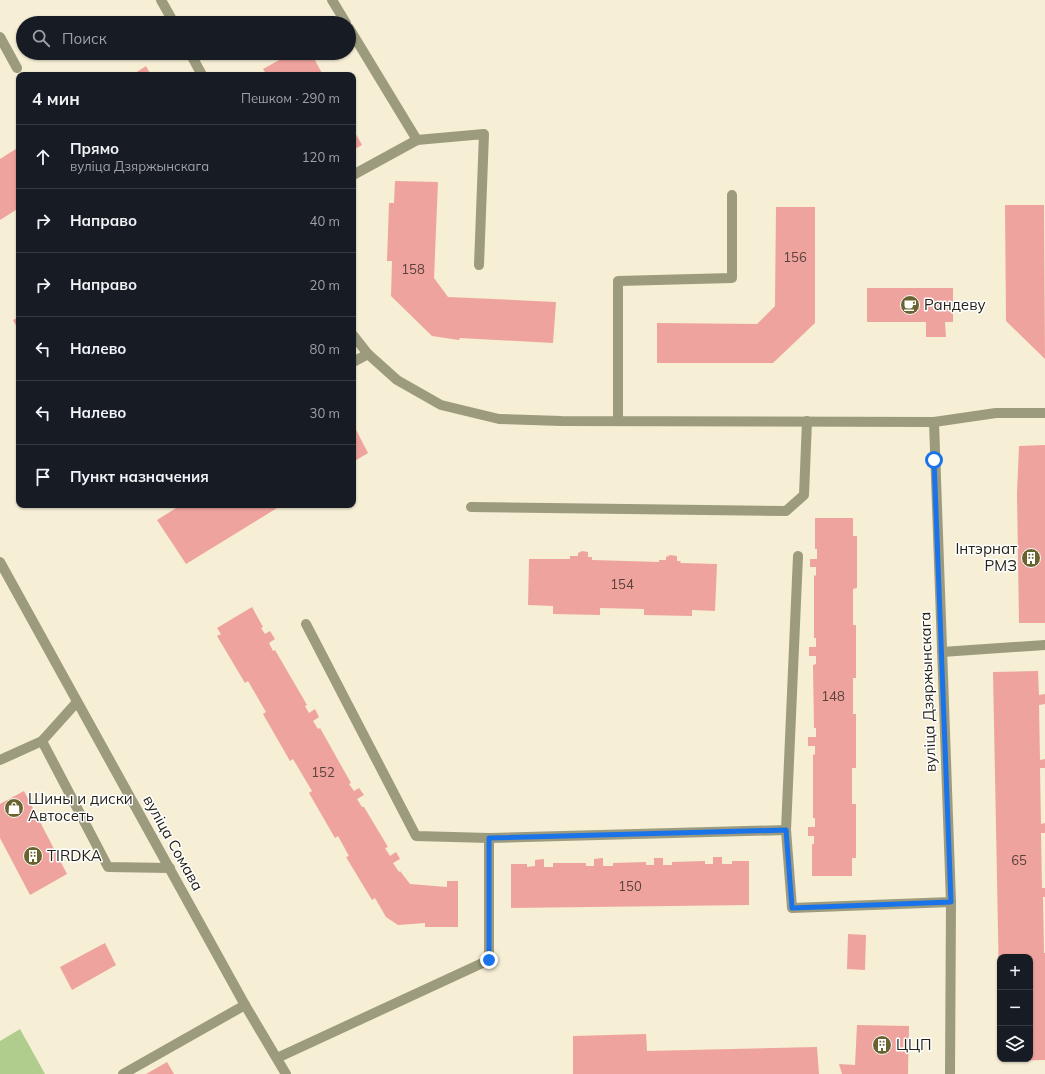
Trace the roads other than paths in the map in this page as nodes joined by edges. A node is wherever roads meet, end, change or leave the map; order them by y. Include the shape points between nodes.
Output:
1 (161, 0) edge
2 (332, 0) edge
3 (170, 16) edge
4 (342, 16) edge
5 (0, 37) edge
6 (356, 40) edge
7 (194, 60) edge
8 (16, 68) dead end
9 (200, 72) edge
10 (417, 140) junction
11 (356, 173) edge
12 (732, 195) dead end
13 (478, 264) dead end
14 (356, 339) edge
15 (368, 354) junction
16 (356, 360) edge
17 (1045, 414) edge
18 (618, 421) junction
19 (807, 421) junction
20 (934, 422) junction
21 (471, 507) dead end
22 (798, 556) dead end
23 (0, 562) edge
24 (306, 624) dead end
25 (1045, 645) edge
26 (942, 652) junction
27 (77, 702) junction
28 (42, 741) junction
29 (0, 760) edge
30 (786, 830) junction
31 (489, 838) junction
32 (170, 868) junction
33 (951, 902) junction
34 (245, 1005) junction
35 (277, 1058) junction
36 (123, 1074) edge
37 (286, 1074) edge
38 (950, 1074) edge

1 - 3 street
2 - 4 street
5 - 8 street
6 - 10 street
7 - 9 street
10 - 11 street
10 - 13 street via 484,134
12 - 18 street via 732,278 618,281
14 - 15 street
15 - 16 street
15 - 18 street via 397,380 441,405 499,419
17 - 20 street via 996,413
18 - 19 street
19 - 20 street
19 - 21 street via 804,495 786,510
20 - 26 street, вуліца Дзяржынскага
22 - 30 street
23 - 27 street, вуліца Сомава
24 - 31 street via 416,836
25 - 26 street
26 - 33 street, вуліца Дзяржынскага
27 - 28 street
27 - 32 street, вуліца Сомава
28 - 29 street
28 - 32 street via 108,867
30 - 31 street
30 - 33 street via 792,908
31 - 35 street via 489,960
32 - 34 street, вуліца Сомава
33 - 38 street, вуліца Дзяржынскага
34 - 35 street, вуліца Сомава
34 - 36 street
35 - 37 street, вуліца Сомава

